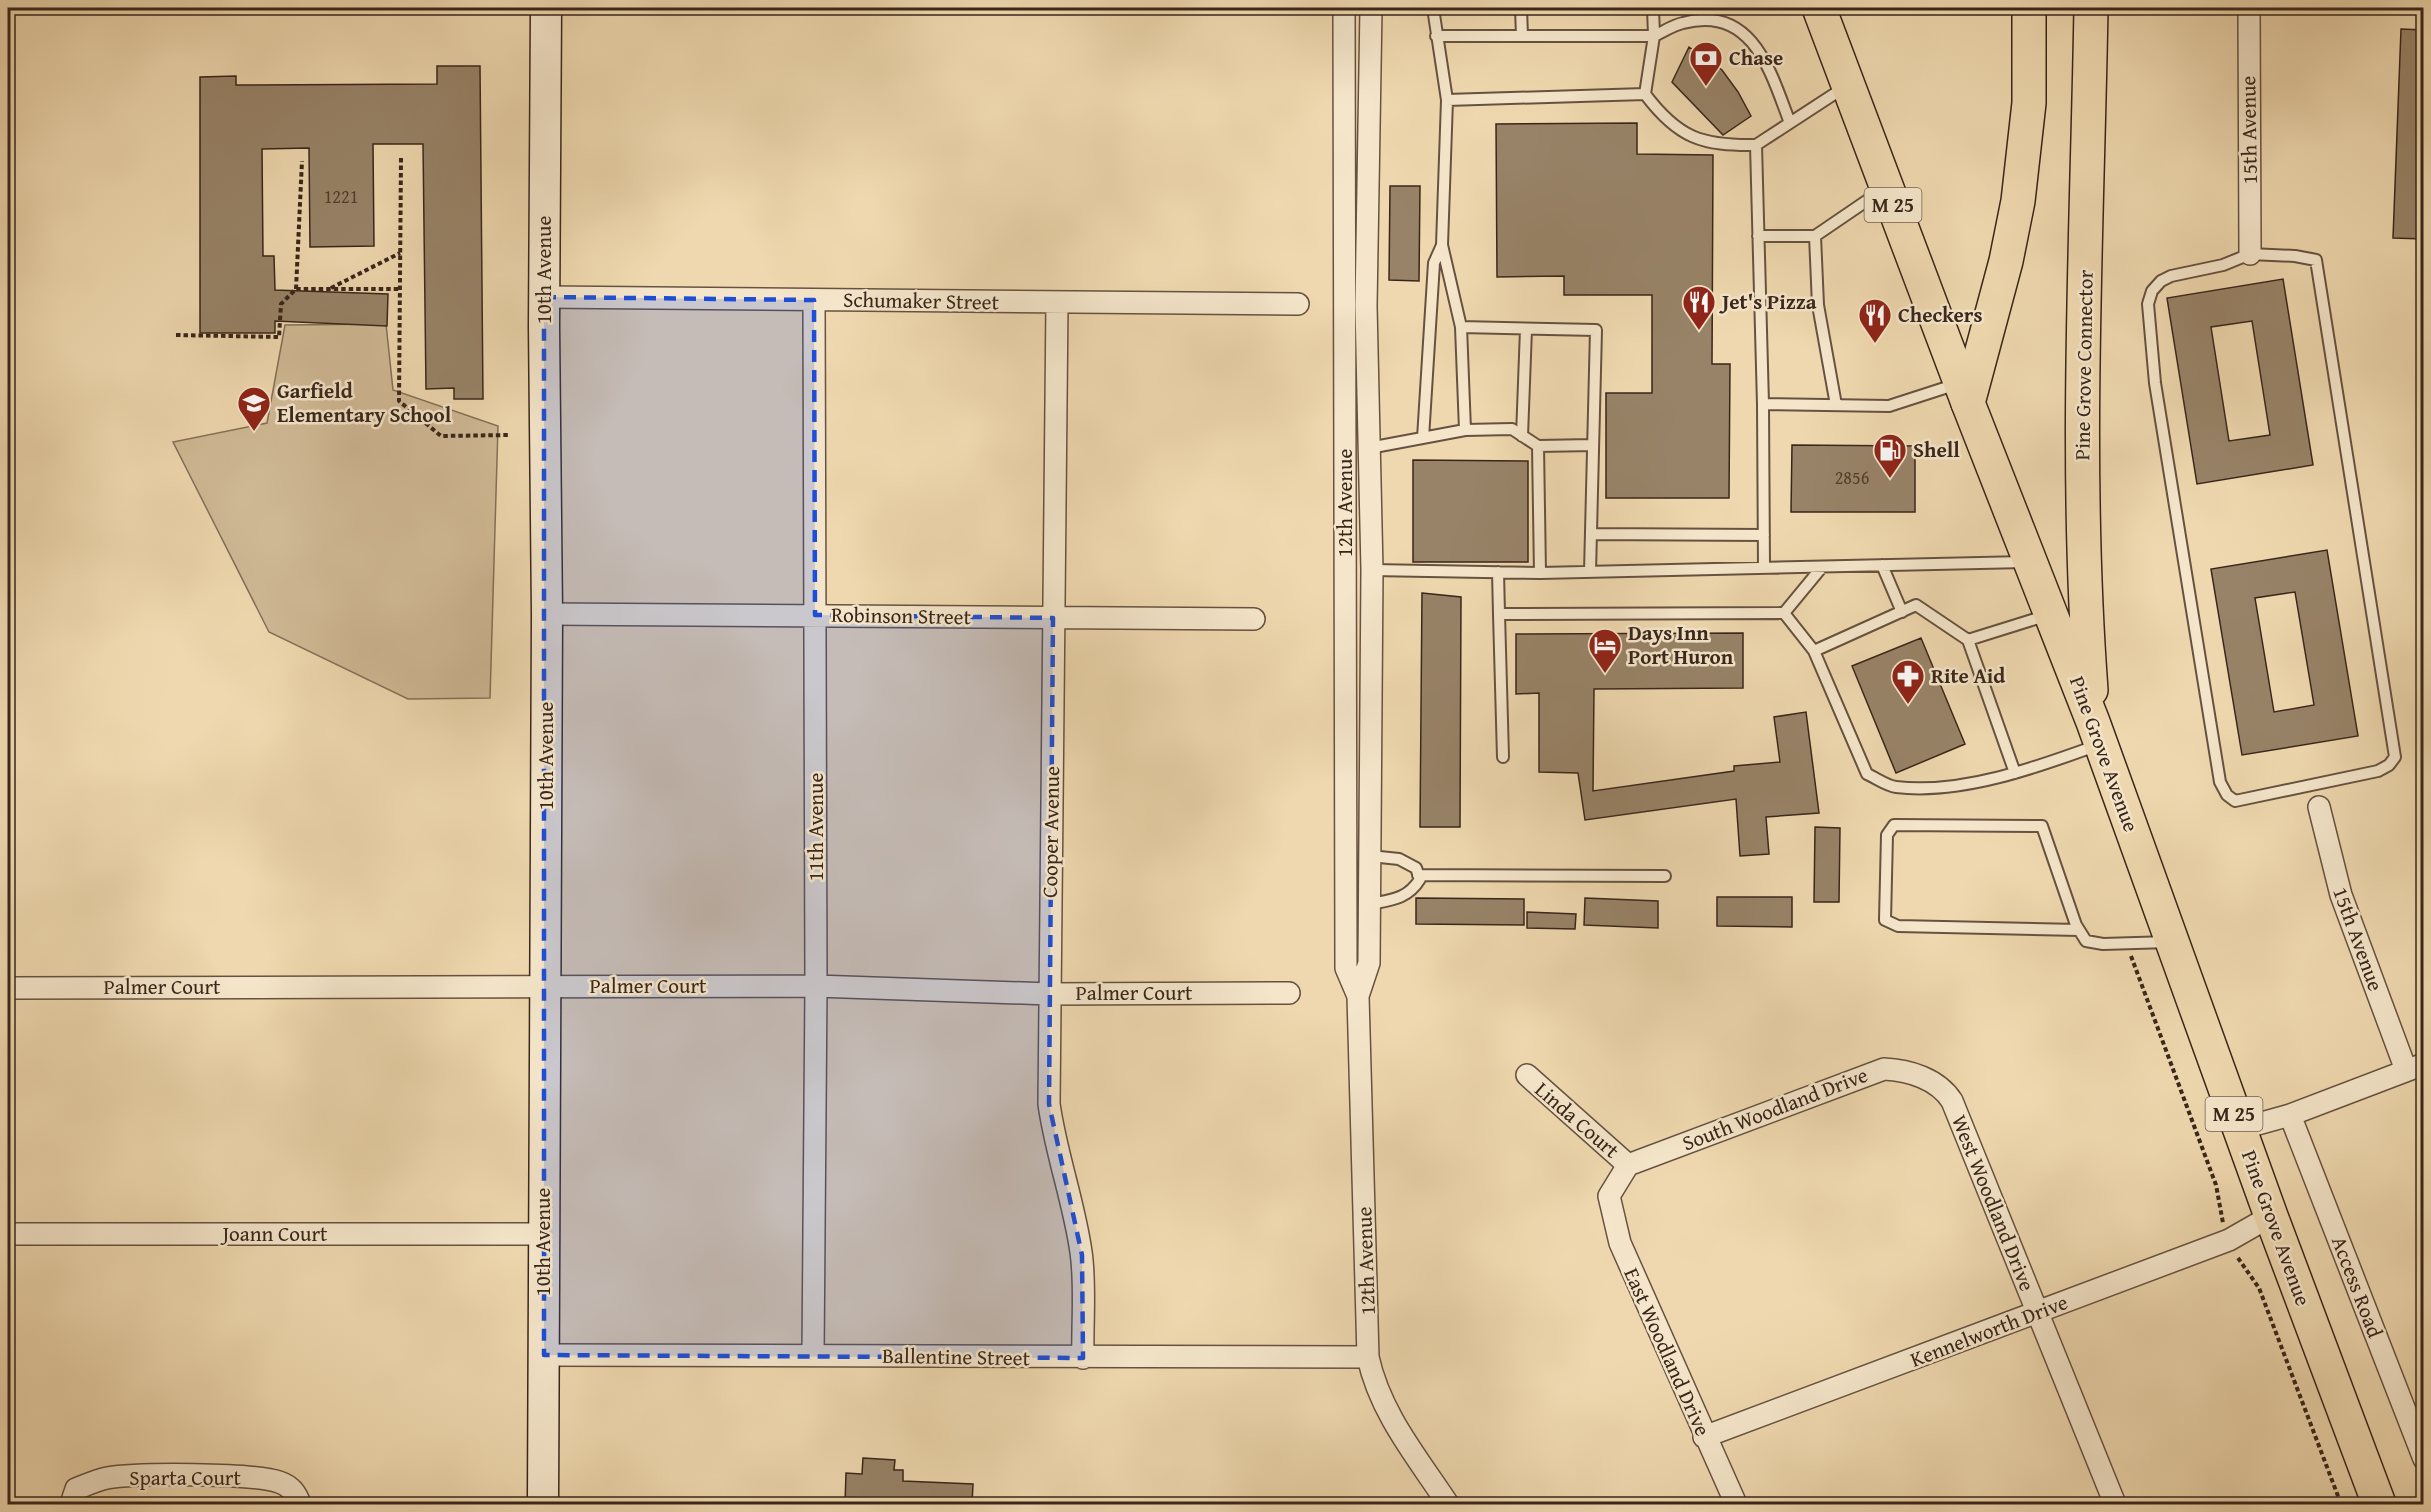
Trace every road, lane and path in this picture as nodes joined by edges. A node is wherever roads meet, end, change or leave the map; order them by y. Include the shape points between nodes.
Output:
1 (546, 8) edge
2 (1344, 8) edge
3 (1371, 8) edge
4 (1432, 8) edge
5 (1521, 8) edge
6 (1653, 8) edge
7 (1819, 8) edge
8 (2029, 8) edge
9 (2091, 8) edge
10 (2249, 8) edge
11 (1436, 36) junction
12 (1522, 36) junction
13 (1654, 36) junction
14 (1848, 86) junction
15 (1645, 94) junction
16 (1447, 100) junction
17 (1790, 123) junction
18 (1756, 146) junction
19 (401, 158) dead end
20 (302, 161) dead end
21 (1886, 187) junction
22 (1758, 236) junction
23 (1815, 236) junction
24 (1442, 245) junction
25 (400, 253) junction
26 (2250, 254) junction
27 (296, 289) junction
28 (329, 289) junction
29 (400, 289) junction
30 (544, 297) junction
31 (814, 300) junction
32 (1057, 302) junction
33 (1298, 304) dead end
34 (1461, 327) junction
35 (1526, 329) junction
36 (176, 335) dead end
37 (1964, 393) junction
38 (1763, 404) junction
39 (1836, 405) junction
40 (1465, 430) junction
41 (510, 435) dead end
42 (1522, 436) junction
43 (1423, 438) junction
44 (1593, 445) junction
45 (1538, 446) junction
46 (1369, 448) junction
47 (1591, 534) junction
48 (1764, 535) junction
49 (2030, 562) junction
50 (1882, 565) junction
51 (1822, 567) junction
52 (1764, 568) junction
53 (1372, 570) junction
54 (1498, 572) junction
55 (1590, 572) junction
56 (1540, 573) junction
57 (1902, 612) junction
58 (1784, 613) junction
59 (547, 614) junction
60 (1498, 614) junction
61 (2050, 614) junction
62 (815, 615) junction
63 (1053, 618) junction
64 (1254, 619) dead end
65 (1968, 640) junction
66 (1814, 651) junction
67 (2097, 733) junction
68 (1503, 757) dead end
69 (2015, 773) junction
70 (2319, 807) dead end
71 (1370, 856) junction
72 (1418, 875) junction
73 (1665, 876) dead end
74 (1370, 904) junction
75 (2079, 930) junction
76 (2172, 942) junction
77 (544, 986) junction
78 (816, 986) junction
79 (8, 988) edge
80 (1288, 993) dead end
81 (1048, 994) junction
82 (1358, 996) junction
83 (2415, 1067) edge
84 (1527, 1075) dead end
85 (1952, 1101) joint
86 (2290, 1115) junction
87 (2240, 1129) junction
88 (1628, 1165) junction
89 (2271, 1216) junction
90 (8, 1234) edge
91 (543, 1234) junction
92 (2038, 1313) junction
93 (544, 1355) junction
94 (813, 1355) junction
95 (1368, 1357) junction
96 (1083, 1358) junction
97 (1704, 1437) junction
98 (2424, 1459) edge
99 (73, 1496) edge
100 (297, 1497) edge
101 (543, 1504) edge
102 (1448, 1504) edge
103 (1736, 1504) edge
104 (2115, 1504) edge
105 (2379, 1504) edge

1 - 30 street, 10th Avenue
2 - 82 street, 12th Avenue via 1346,968
3 - 46 street, 12th Avenue via 1366,306
4 - 11 lane
5 - 12 lane
6 - 13 lane
7 - 14 main road, Pine Grove Avenue / M 25
8 - 37 main road via 2029,103 2018,201 2006,261
9 - 67 main road, Pine Grove Connector via 2082,497 2084,597
10 - 26 street, 15th Avenue
11 - 12 lane
11 - 16 lane
12 - 13 lane
13 - 15 lane
13 - 17 lane via 1683,22 1709,20 1737,27 1753,41 1772,75
14 - 17 lane
14 - 21 main road, Pine Grove Avenue / M 25
15 - 16 lane
15 - 18 lane via 1680,132 1708,142
16 - 24 lane
17 - 18 lane
18 - 22 lane
19 - 25 path
20 - 27 path
21 - 23 lane
21 - 37 main road, Pine Grove Avenue / M 25
22 - 23 lane
22 - 38 lane
23 - 39 lane via 1818,305
24 - 34 lane
24 - 43 lane via 1434,263
25 - 28 path
25 - 29 path
26 - 26 lane via 2295,255 2316,260 2395,757 2378,771 2235,801 2220,782 2155,383 2148,304 2152,291 2171,276 2223,266
27 - 28 path
27 - 36 path via 281,304 279,337
28 - 29 path
29 - 41 path via 399,402 441,436
30 - 31 street, Schumaker Street
30 - 59 street, 10th Avenue
31 - 32 street, Schumaker Street
31 - 62 street, 11th Avenue
32 - 33 street, Schumaker Street
32 - 63 street, Cooper Avenue
34 - 35 lane
34 - 40 lane
35 - 42 lane
35 - 44 lane via 1596,330
37 - 39 lane via 1889,406
37 - 49 main road, Pine Grove Avenue / M 25
38 - 39 lane
38 - 48 lane
40 - 42 lane via 1512,429
40 - 43 lane
42 - 45 lane
43 - 46 lane
44 - 45 lane
44 - 47 lane
45 - 56 lane
46 - 53 street, 12th Avenue
47 - 48 lane
47 - 55 lane
48 - 52 lane
49 - 50 lane
49 - 61 main road, Pine Grove Avenue / M 25
50 - 51 lane
50 - 57 lane
51 - 52 lane
51 - 58 lane
52 - 55 lane
53 - 54 lane
53 - 71 street, 12th Avenue
54 - 56 lane
54 - 60 lane
55 - 56 lane
57 - 65 lane via 1916,605
57 - 66 lane
58 - 60 lane
58 - 66 lane
59 - 62 street, Robinson Street
59 - 77 street, 10th Avenue
60 - 68 lane
61 - 65 lane
61 - 67 main road, Pine Grove Avenue / M 25
62 - 63 street, Robinson Street
62 - 78 street, 11th Avenue
63 - 64 street, Robinson Street
63 - 81 street, Cooper Avenue
65 - 69 lane
66 - 69 lane via 1867,774 1894,787 1905,787 1947,786
67 - 69 lane
67 - 76 main road, Pine Grove Avenue / M 25
70 - 83 street, 15th Avenue via 2341,895
71 - 72 lane via 1399,859 1416,868
71 - 74 street, 12th Avenue
72 - 73 lane
72 - 74 lane via 1420,879 1413,891
74 - 82 street, 12th Avenue via 1369,963
75 - 75 lane via 2042,826 1894,825 1887,835 1885,920 1898,926
75 - 76 lane via 2086,941 2103,944
76 - 87 main road, Pine Grove Avenue / M 25
77 - 78 street, Palmer Court
77 - 79 street, Palmer Court
77 - 91 street, 10th Avenue
78 - 81 street, Palmer Court
78 - 94 street, 11th Avenue
80 - 81 street, Palmer Court
81 - 96 street, Cooper Avenue via 1052,1014 1049,1104 1082,1255
82 - 95 street, 12th Avenue
83 - 86 street
84 - 88 street, Linda Court
85 - 88 street, South Woodland Drive via 1939,1086 1913,1074 1884,1069
85 - 92 street, West Woodland Drive
86 - 87 street
86 - 98 street, Access Road
87 - 89 main road, Pine Grove Avenue / M 25
88 - 97 street, East Woodland Drive via 1609,1196 1620,1243
89 - 92 street, Kennelworth Drive via 2229,1240
89 - 105 main road, Pine Grove Avenue / M 25
90 - 91 street, Joann Court
91 - 93 street, 10th Avenue
92 - 97 street, Kennelworth Drive
92 - 104 street, West Woodland Drive
93 - 94 street, Ballentine Street
93 - 101 street, 10th Avenue
94 - 96 street, Ballentine Street
95 - 96 street, Ballentine Street
95 - 102 street, 12th Avenue via 1386,1413
97 - 103 street, East Woodland Drive
99 - 100 street, Sparta Court via 106,1478 193,1476 266,1479

